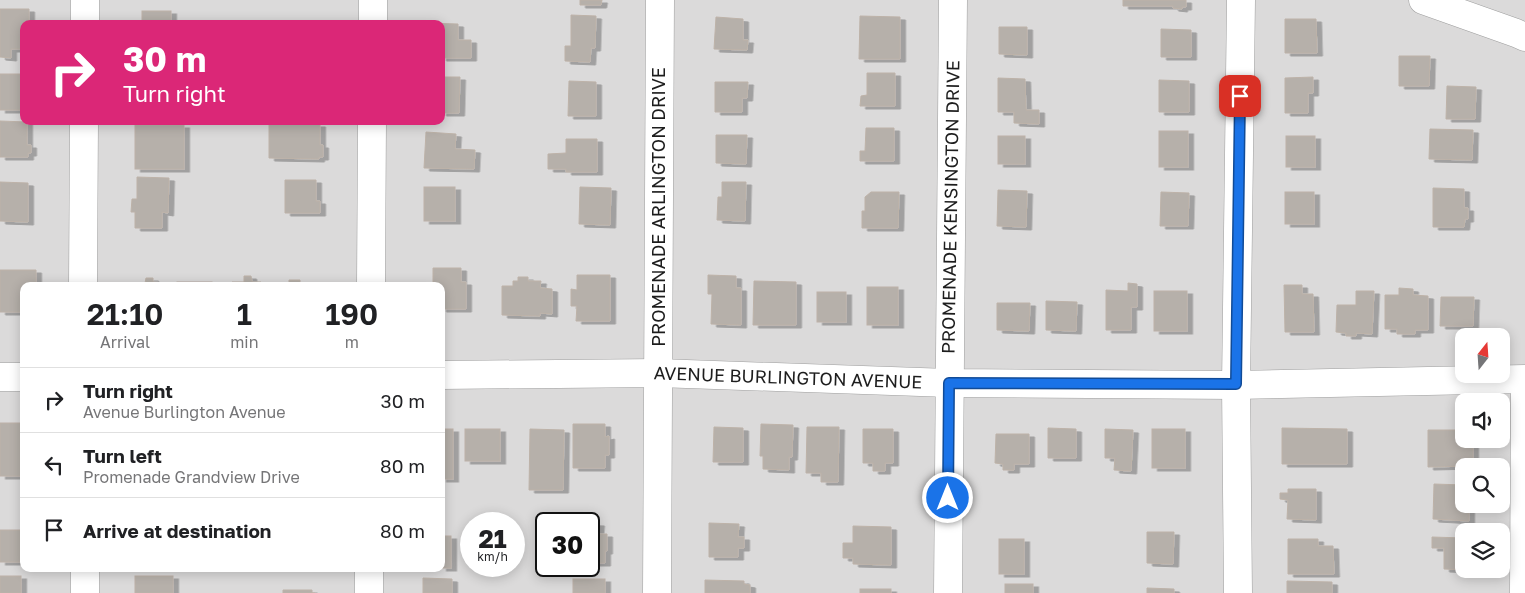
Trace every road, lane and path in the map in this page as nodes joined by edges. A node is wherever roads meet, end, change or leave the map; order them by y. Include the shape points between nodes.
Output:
1 (86, 0) edge
2 (373, 0) edge
3 (660, 0) edge
4 (953, 0) edge
5 (1241, 0) edge
6 (1423, 0) edge
7 (85, 20) edge
8 (373, 20) edge
9 (1525, 37) edge
10 (84, 125) edge
11 (372, 125) edge
12 (83, 282) edge
13 (371, 282) edge
14 (658, 373) junction
15 (445, 375) edge
16 (0, 377) edge
17 (20, 377) edge
18 (1525, 379) edge
19 (949, 383) junction
20 (1236, 384) junction
21 (1525, 386) edge
22 (85, 572) edge
23 (369, 572) edge
24 (85, 593) edge
25 (368, 593) edge
26 (656, 593) edge
27 (948, 593) edge
28 (1238, 593) edge
29 (1524, 593) edge

1 - 7 street
2 - 8 street
3 - 14 street, PROMENADE ARLINGTON DRIVE
4 - 19 street, PROMENADE KENSINGTON DRIVE
5 - 20 street
6 - 9 street
10 - 12 street
11 - 13 street
14 - 15 street, AVENUE BURLINGTON AVENUE
14 - 19 street, AVENUE BURLINGTON AVENUE
14 - 26 street, PROMENADE ARLINGTON DRIVE
16 - 17 street
18 - 20 street, AVENUE BURLINGTON AVENUE
19 - 20 street, AVENUE BURLINGTON AVENUE
19 - 27 street, PROMENADE KENSINGTON DRIVE
20 - 28 street
21 - 29 street
22 - 24 street
23 - 25 street

